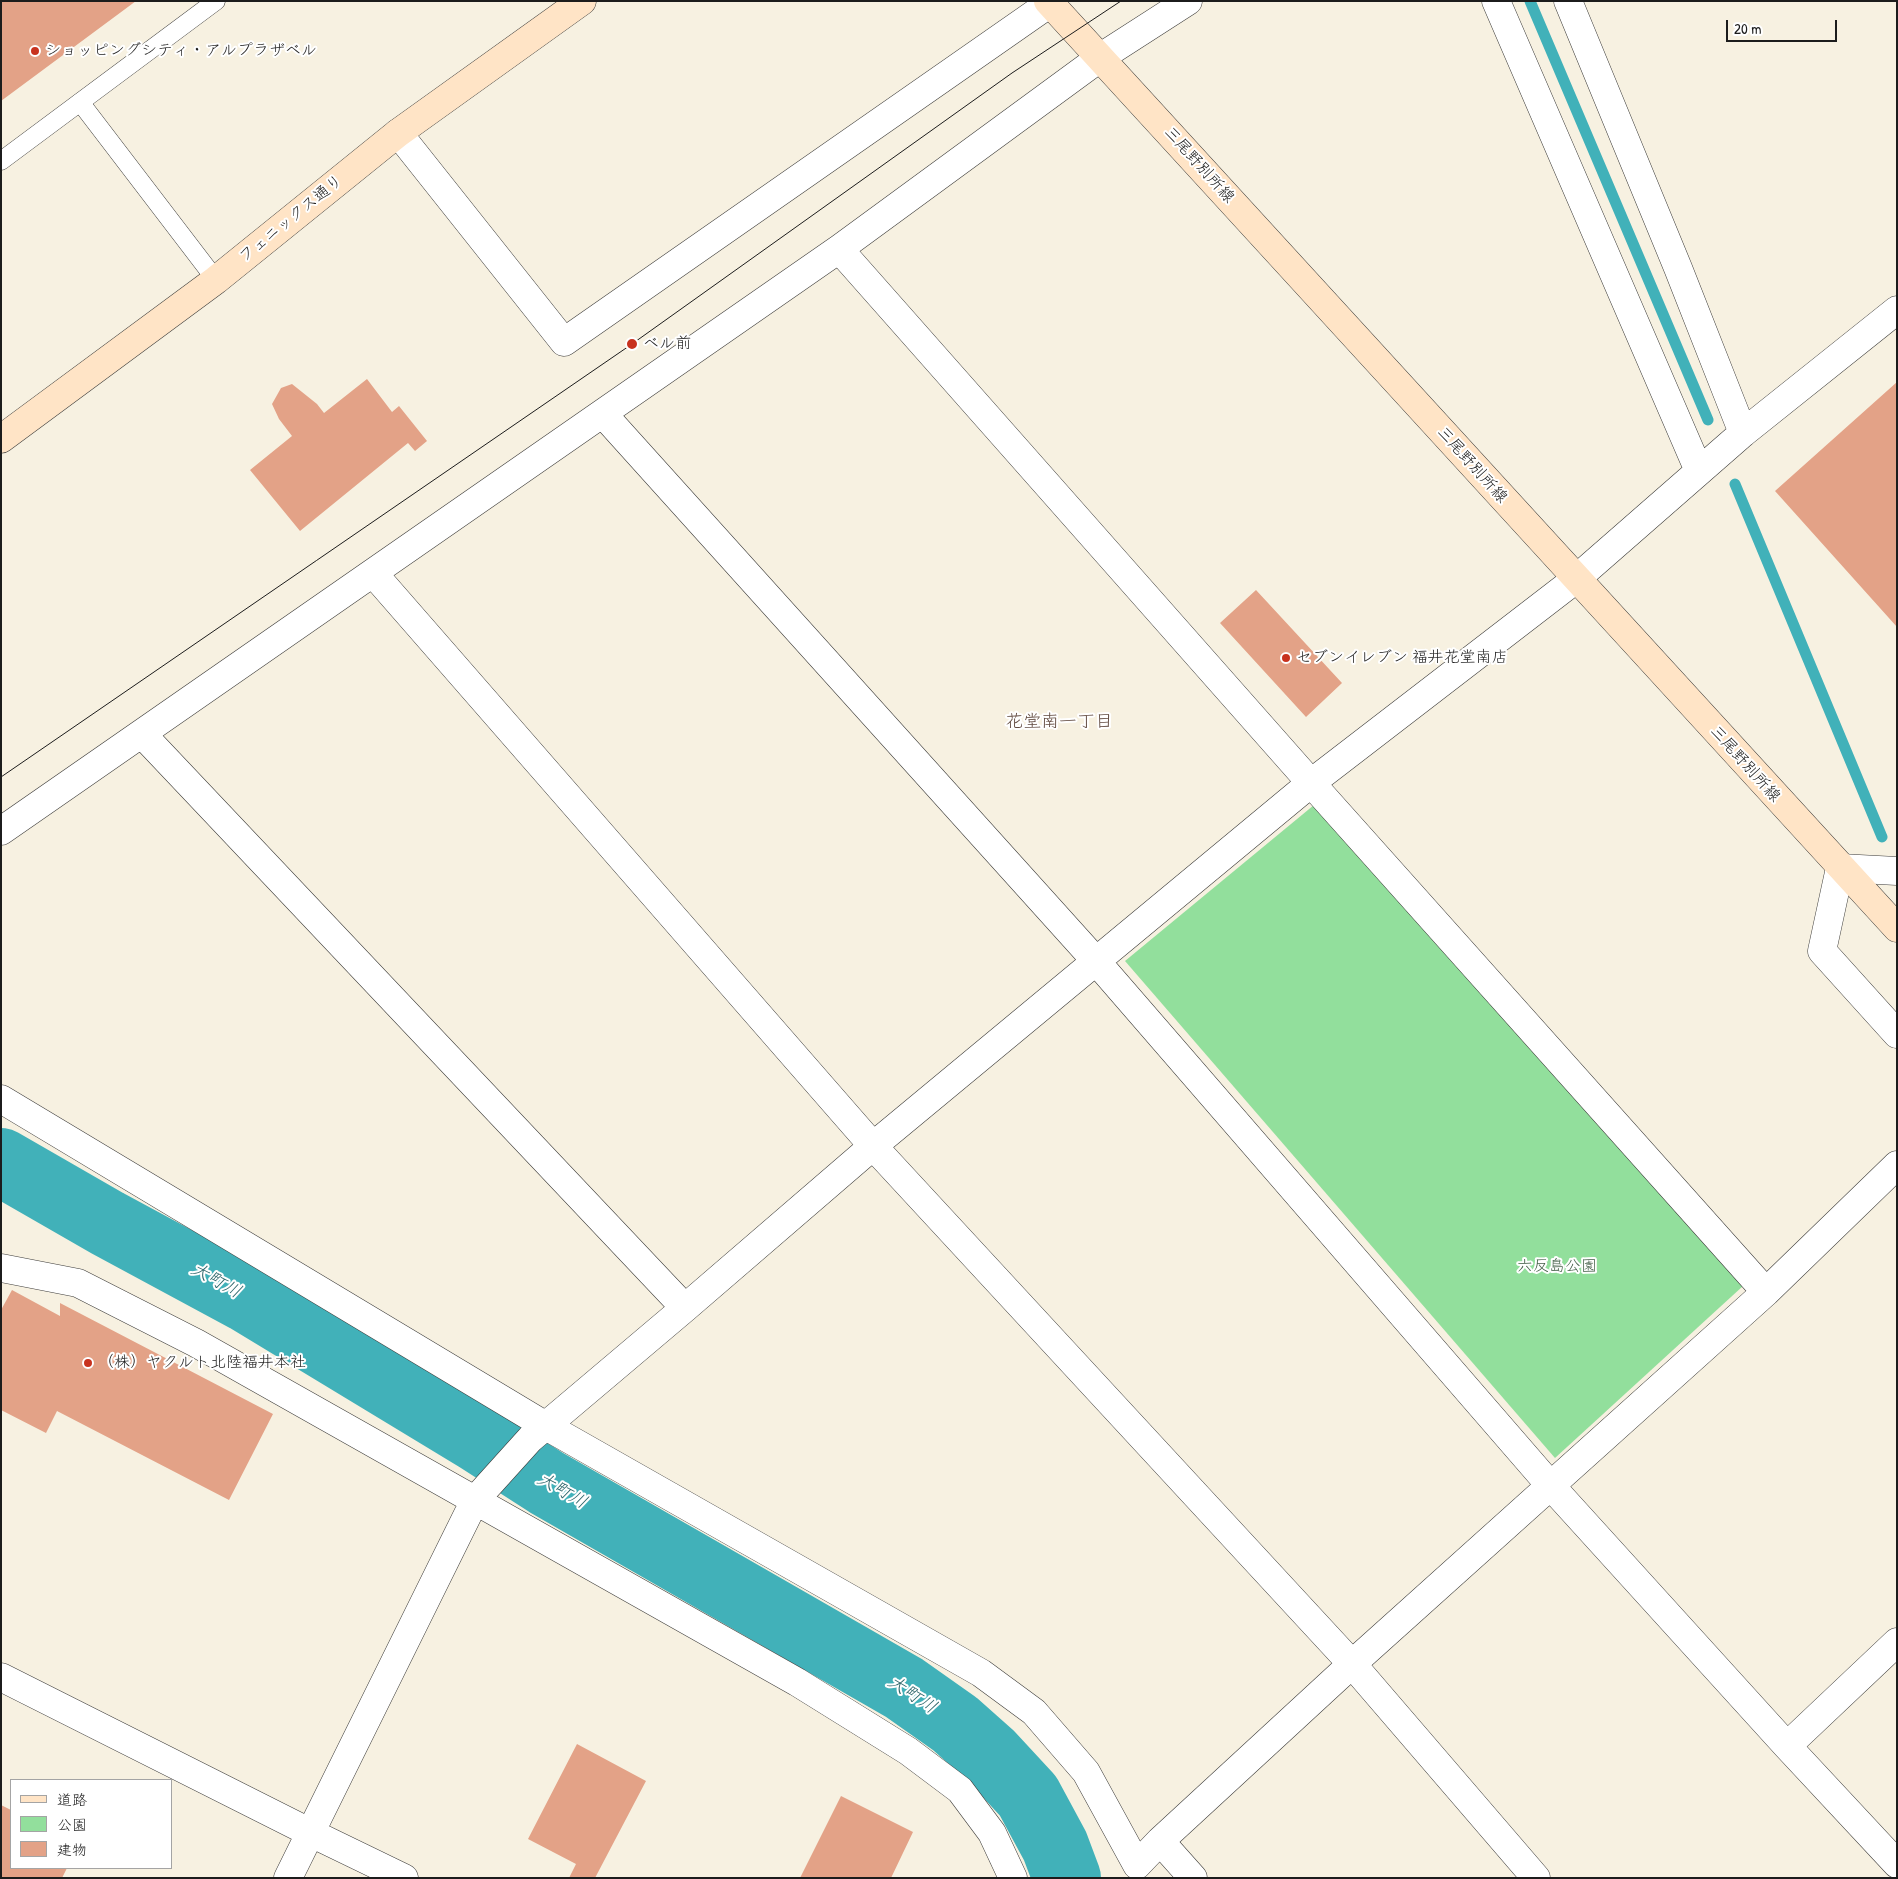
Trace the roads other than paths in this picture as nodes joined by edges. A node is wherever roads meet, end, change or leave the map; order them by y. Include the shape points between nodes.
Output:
1 (216, 1) edge
2 (582, 1) edge
3 (1188, 1) edge
4 (1496, 1) edge
5 (1568, 1) edge
6 (1050, 2) edge
7 (1100, 57) junction
8 (80, 102) junction
9 (398, 133) junction
10 (1, 161) edge
11 (839, 249) junction
12 (216, 280) junction
13 (1897, 310) edge
14 (603, 414) junction
15 (1743, 433) junction
16 (1, 439) edge
17 (1699, 471) junction
18 (372, 573) junction
19 (1576, 579) junction
20 (142, 734) junction
21 (1311, 783) junction
22 (1, 831) edge
23 (1840, 868) junction
24 (1897, 871) edge
25 (1897, 928) edge
26 (1096, 961) junction
27 (1897, 1034) edge
28 (1, 1099) edge
29 (873, 1146) junction
30 (1897, 1165) edge
31 (1, 1268) edge
32 (1766, 1292) junction
33 (685, 1308) junction
34 (538, 1432) junction
35 (1550, 1485) junction
36 (481, 1492) junction
37 (1897, 1642) edge
38 (1352, 1664) junction
39 (1, 1677) edge
40 (1787, 1746) junction
41 (311, 1833) junction
42 (1160, 1841) junction
43 (1897, 1864) edge
44 (1137, 1871) edge
45 (288, 1878) edge
46 (404, 1878) edge
47 (1014, 1878) edge
48 (1193, 1878) edge
49 (1536, 1878) edge

1 - 8 lane
2 - 9 main road, フェニックス通り
3 - 7 street
4 - 17 street
5 - 15 street
6 - 7 main road, 三尾野別所線
6 - 9 street via 564,342
7 - 11 street
7 - 19 main road, 三尾野別所線
8 - 10 lane
8 - 12 lane
9 - 12 main road, フェニックス通り
11 - 14 street
11 - 21 street
12 - 16 main road, フェニックス通り
13 - 15 street
14 - 18 street
14 - 26 street
15 - 17 street
17 - 19 street
18 - 20 street
18 - 29 street
19 - 21 street
19 - 23 main road, 三尾野別所線
20 - 22 street
20 - 33 street
21 - 26 street
21 - 32 street
23 - 24 street
23 - 25 main road, 三尾野別所線
23 - 27 street via 1822,951
26 - 29 street
26 - 35 street
28 - 34 street
29 - 33 street
29 - 38 street
30 - 32 street
31 - 36 street via 78,1283
32 - 35 street
33 - 34 street
34 - 36 street
34 - 44 street via 981,1673 1034,1712 1086,1772
35 - 38 street
35 - 40 street
36 - 41 street
36 - 47 street via 908,1751 960,1790 992,1833
37 - 40 street
38 - 42 street
38 - 49 street
39 - 41 street
40 - 43 street
41 - 45 street
41 - 46 street
42 - 44 street
42 - 48 street

